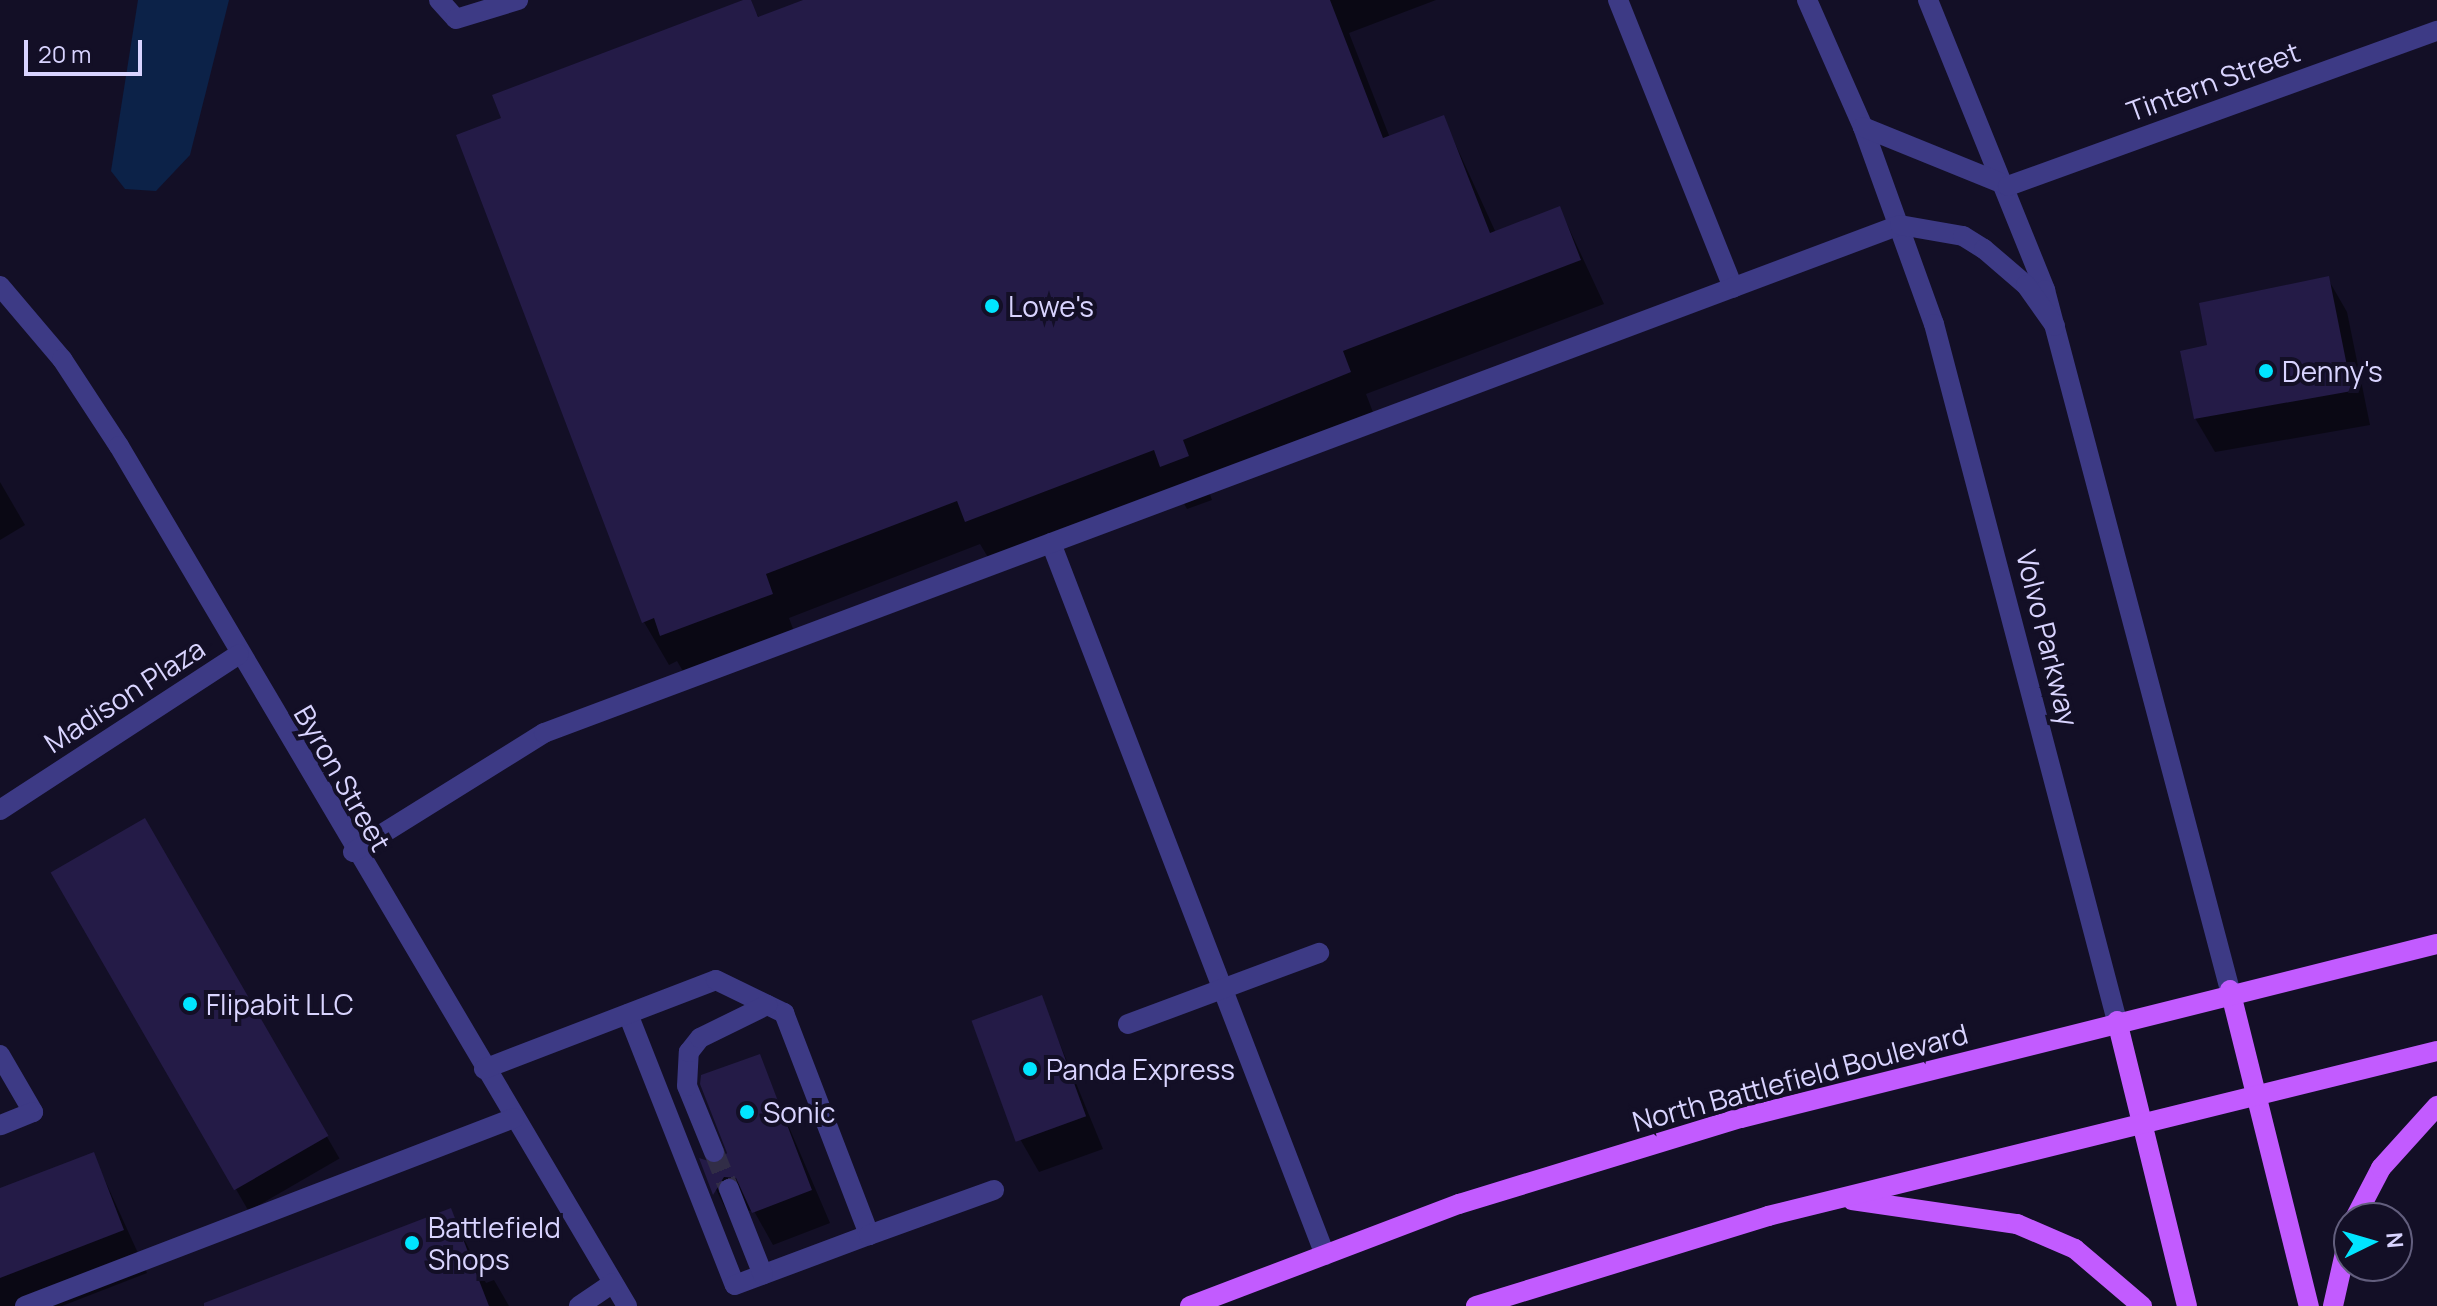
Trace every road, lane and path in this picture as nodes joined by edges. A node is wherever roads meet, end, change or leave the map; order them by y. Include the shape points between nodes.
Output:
1 (439, 0) edge
2 (518, 0) edge
3 (1618, 0) edge
4 (1807, 0) edge
5 (1928, 0) edge
6 (2437, 31) edge
7 (1863, 127) junction
8 (2008, 186) junction
9 (1900, 225) junction
10 (0, 286) edge
11 (1733, 288) junction
12 (2055, 326) junction
13 (1051, 543) junction
14 (239, 654) junction
15 (0, 810) edge
16 (353, 852) junction
17 (2437, 944) edge
18 (1319, 953) dead end
19 (1223, 989) junction
20 (2230, 990) junction
21 (767, 1005) junction
22 (628, 1014) junction
23 (2117, 1021) junction
24 (1128, 1024) dead end
25 (2437, 1051) edge
26 (0, 1055) edge
27 (484, 1069) junction
28 (2256, 1093) junction
29 (2437, 1106) edge
30 (514, 1118) junction
31 (2143, 1122) junction
32 (0, 1125) edge
33 (714, 1152) tunnel mouth
34 (729, 1189) tunnel mouth
35 (994, 1190) dead end
36 (1840, 1198) junction
37 (2363, 1202) edge
38 (869, 1235) junction
39 (1325, 1255) junction
40 (763, 1275) junction
41 (2338, 1282) edge
42 (613, 1283) junction
43 (25, 1306) edge
44 (579, 1306) edge
45 (627, 1306) edge
46 (1190, 1306) edge
47 (1476, 1306) edge
48 (2142, 1306) edge
49 (2187, 1306) edge
50 (2309, 1306) edge
51 (2333, 1306) edge

1 - 2 street via 456,19
3 - 11 street
4 - 7 street, Volvo Parkway
5 - 8 street
6 - 8 street, Tintern Street
7 - 8 street
7 - 9 street, Volvo Parkway
8 - 12 street
9 - 11 street
9 - 12 street via 1963,236 1984,249 2026,285
9 - 23 street, Volvo Parkway via 1973,453
10 - 14 street, Byron Street via 94,409
11 - 13 street
12 - 20 street
13 - 16 street via 544,733
13 - 19 street
14 - 15 street, Madison Plaza
14 - 16 street, Byron Street
16 - 27 street, Byron Street
17 - 20 main road, North Battlefield Boulevard
18 - 19 street
19 - 24 street
19 - 39 street
20 - 23 main road, North Battlefield Boulevard
20 - 28 main road
21 - 22 street via 716,980
21 - 33 street via 700,1038 689,1052 687,1086
21 - 38 street via 784,1013
22 - 27 street
22 - 40 street via 735,1285
23 - 31 main road, Volvo Parkway
23 - 39 main road, North Battlefield Boulevard via 1712,1127 1459,1204
25 - 28 main road
26 - 32 street via 33,1112
27 - 30 street, Byron Street
28 - 31 main road
28 - 50 main road
29 - 37 main road via 2381,1168
30 - 42 street, Byron Street
30 - 43 street
31 - 36 main road
31 - 49 main road, Volvo Parkway
34 - 40 street
35 - 38 street
36 - 47 main road
36 - 48 main road via 2017,1224 2075,1249
38 - 40 street
39 - 46 main road, North Battlefield Boulevard
41 - 51 main road
42 - 44 street
42 - 45 street, Byron Street

